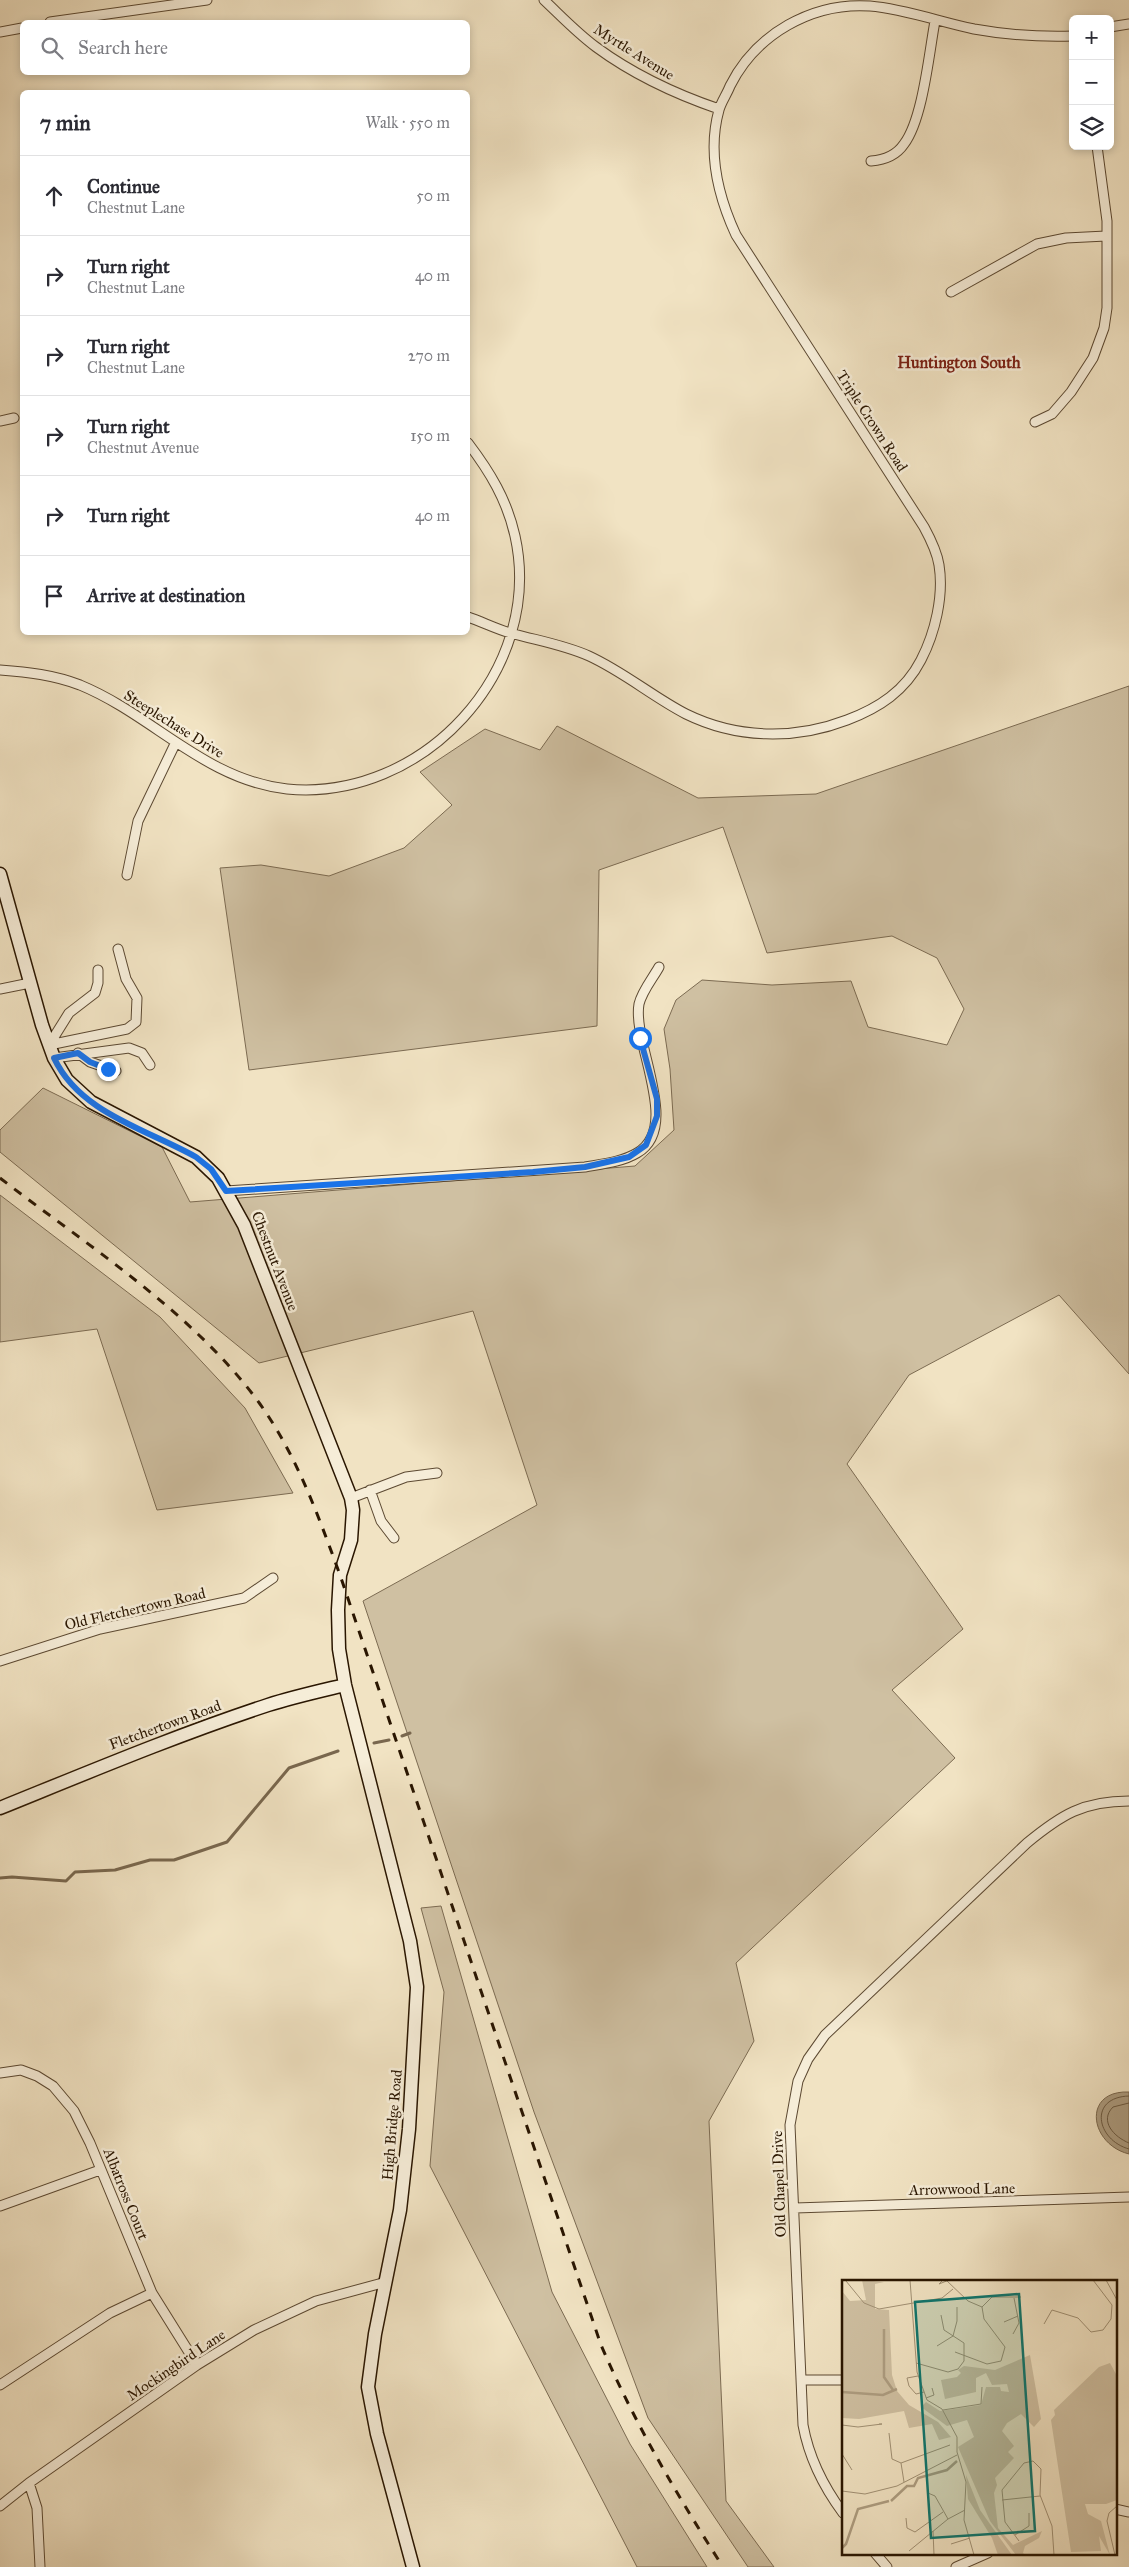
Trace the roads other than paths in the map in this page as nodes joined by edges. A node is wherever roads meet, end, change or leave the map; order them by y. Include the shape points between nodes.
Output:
1 (207, 0) edge
2 (544, 0) edge
3 (64, 20) edge
4 (935, 21) junction
5 (1129, 24) edge
6 (1114, 26) edge
7 (20, 28) edge
8 (0, 32) edge
9 (1069, 36) edge
10 (719, 109) junction
11 (1098, 150) edge
12 (871, 161) dead end
13 (1106, 236) junction
14 (951, 292) dead end
15 (14, 418) dead end
16 (0, 421) edge
17 (1035, 422) dead end
18 (470, 446) edge
19 (470, 618) edge
20 (513, 634) junction
21 (0, 670) edge
22 (175, 744) junction
23 (0, 874) edge
24 (127, 875) dead end
25 (118, 949) dead end
26 (659, 967) dead end
27 (98, 970) dead end
28 (30, 983) junction
29 (0, 989) edge
30 (49, 1045) junction
31 (78, 1053) junction
32 (54, 1058) junction
33 (150, 1065) dead end
34 (116, 1071) dead end
35 (226, 1191) junction
36 (437, 1474) dead end
37 (370, 1490) junction
38 (351, 1498) junction
39 (394, 1538) dead end
40 (273, 1578) dead end
41 (0, 1661) edge
42 (345, 1684) junction
43 (1129, 1801) edge
44 (0, 1808) edge
45 (0, 2073) edge
46 (100, 2170) junction
47 (1129, 2197) edge
48 (0, 2206) edge
49 (795, 2208) junction
50 (386, 2282) junction
51 (152, 2293) junction
52 (198, 2365) junction
53 (802, 2380) junction
54 (842, 2380) edge
55 (0, 2385) edge
56 (29, 2483) junction
57 (0, 2506) edge
58 (1116, 2510) edge
59 (842, 2511) edge
60 (1129, 2512) edge
61 (876, 2554) edge
62 (986, 2554) edge
63 (40, 2567) edge
64 (413, 2567) edge
65 (887, 2567) edge
66 (956, 2567) edge

1 - 3 street
2 - 10 street, Myrtle Avenue via 596,47 620,63 676,94
4 - 9 street, Triple Crown Road via 1015,35
4 - 10 street, Triple Crown Road via 870,6 833,9 800,18 774,33 751,54 734,78
4 - 12 street via 920,105 911,131 893,155
5 - 6 street
7 - 8 street
10 - 20 street, Triple Crown Road via 715,137 717,180 726,214 736,235 931,541 939,564 940,581 934,628 928,644 914,674 882,705 837,724 782,735 731,730 707,723 686,714 589,656 546,640
11 - 13 street via 1106,202
13 - 14 street via 1066,238 1036,244
13 - 17 street via 1107,308 1100,340 1093,358 1071,392 1052,414
15 - 16 street
18 - 20 street, Steeplechase Drive via 500,489 515,537 519,583
19 - 20 street, Triple Crown Road
20 - 22 street, Steeplechase Drive via 491,680 459,723 417,757 369,780 311,790 264,785 227,772
21 - 22 street, Steeplechase Drive via 46,675 80,686 123,707
22 - 24 street via 138,821
23 - 28 street, Chestnut Avenue
25 - 30 street via 126,979 137,998 136,1022 127,1029
26 - 35 street via 639,1005 640,1038 657,1099 657,1116 650,1138 639,1152 585,1167
27 - 30 street via 95,993 69,1013
28 - 29 street
28 - 30 street, Chestnut Avenue
30 - 32 street, Chestnut Avenue
31 - 32 street
31 - 33 street via 129,1048 142,1053
31 - 34 street via 90,1062
32 - 35 street, Chestnut Avenue via 67,1080 91,1102 196,1157 211,1169
35 - 38 street, Chestnut Avenue via 244,1225
36 - 37 street via 406,1477
37 - 38 street
37 - 39 street via 381,1521
38 - 42 street, Chestnut Avenue via 351,1540 340,1575 338,1610 339,1648
40 - 41 street, Old Fletchertown Road via 244,1598 100,1629
42 - 44 street, Fletchertown Road via 223,1720
42 - 50 street, High Bridge Road via 410,1941 417,1987 410,2129 400,2210
43 - 49 street, Old Chapel Drive via 1090,1804 1056,1819 825,2035 803,2069 792,2107 790,2141
45 - 46 street, Albatross Court via 21,2070 37,2076 62,2095 74,2111
46 - 48 street
46 - 51 street, Albatross Court
47 - 49 street, Arrowwood Lane
49 - 53 street, Old Chapel Drive
50 - 52 street, Mockingbird Lane via 298,2308 254,2330
50 - 64 street, High Bridge Road via 370,2360 369,2397
51 - 52 street, Albatross Court
51 - 55 street via 110,2313
52 - 56 street, Mockingbird Lane
53 - 54 street
53 - 59 street, Old Chapel Drive via 803,2425 807,2444 822,2479
56 - 57 street, Mockingbird Lane
56 - 63 street via 37,2508
58 - 60 street
61 - 65 street
62 - 66 street

